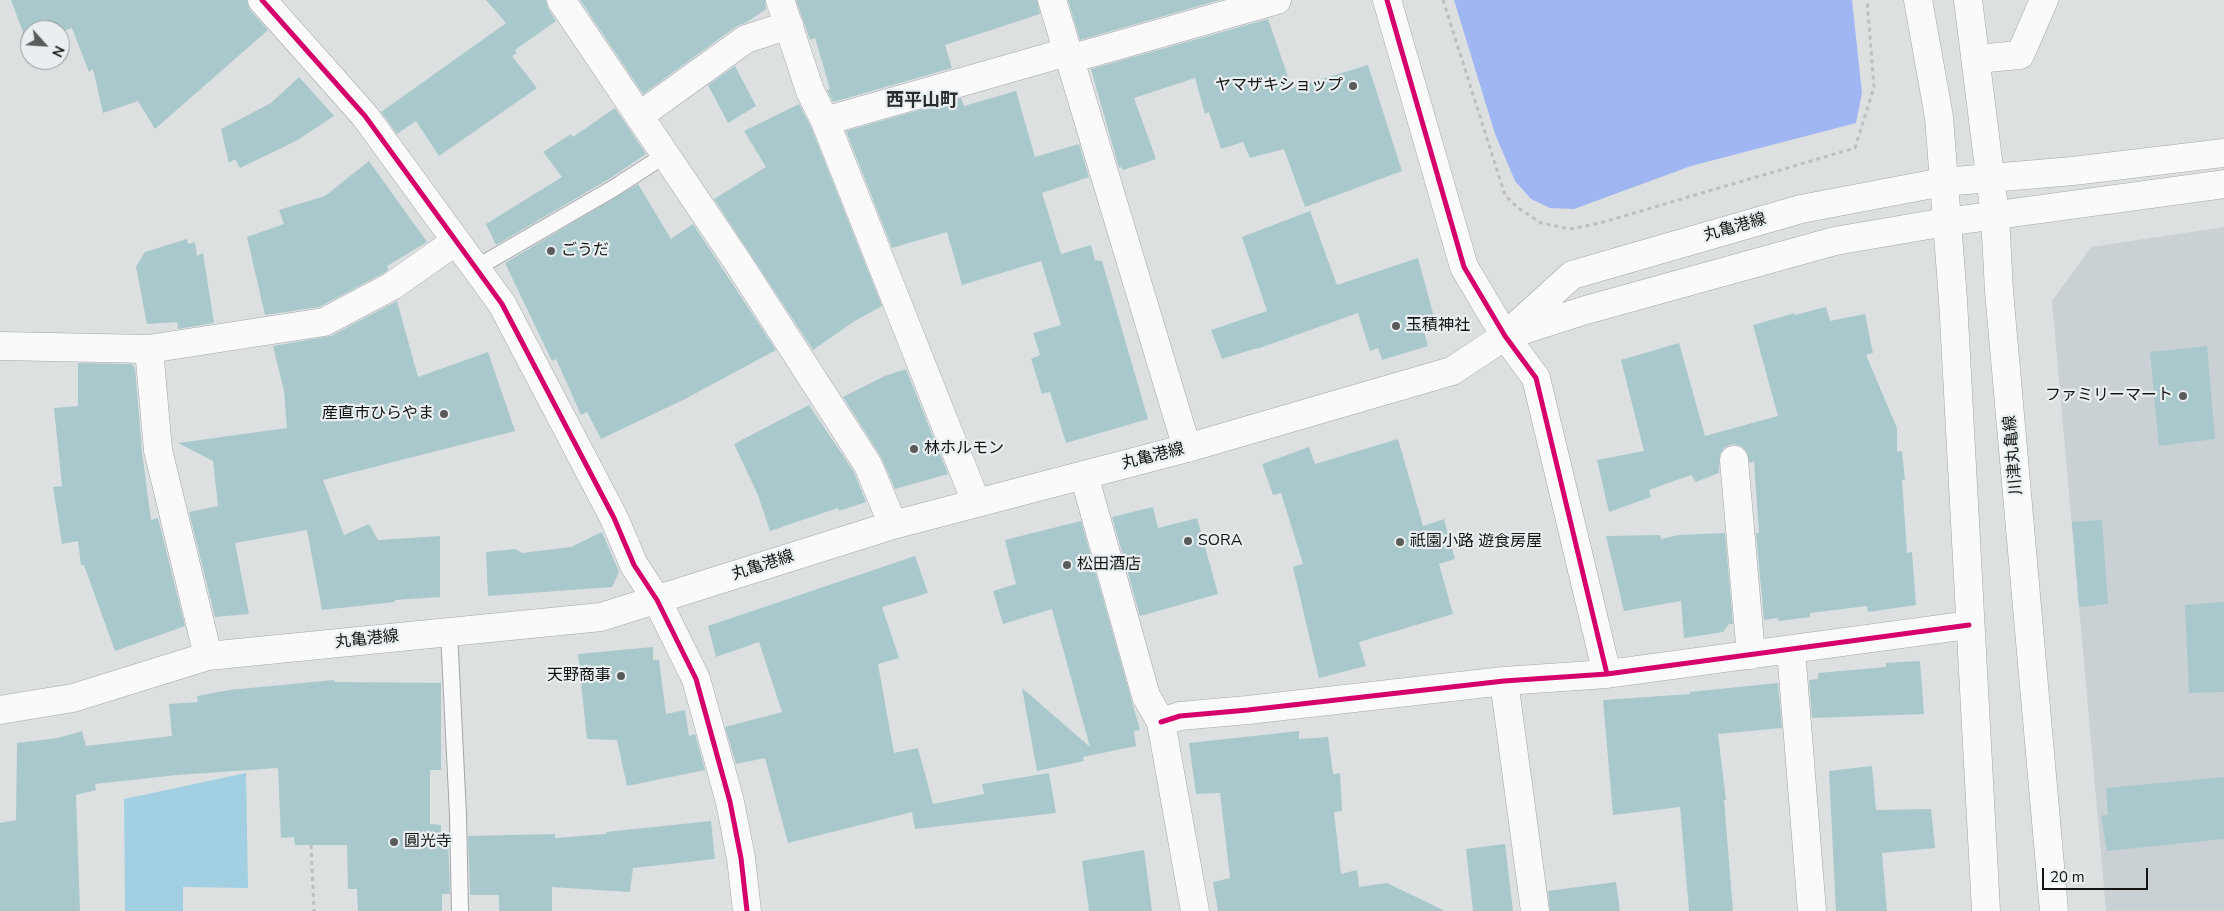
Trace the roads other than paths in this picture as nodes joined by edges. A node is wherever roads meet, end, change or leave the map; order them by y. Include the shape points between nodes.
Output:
1 (262, 0) edge
2 (561, 0) edge
3 (1052, 0) edge
4 (1277, 0) edge
5 (1387, 0) edge
6 (1918, 0) edge
7 (1968, 0) edge
8 (2044, 0) edge
9 (784, 12) edge
10 (1068, 55) junction
11 (1976, 58) junction
12 (639, 116) junction
13 (825, 121) junction
14 (2224, 153) edge
15 (665, 155) junction
16 (1990, 176) junction
17 (1943, 182) junction
18 (2224, 184) edge
19 (1995, 216) junction
20 (1946, 222) junction
21 (456, 241) junction
22 (476, 268) junction
23 (1505, 336) junction
24 (0, 346) edge
25 (149, 349) junction
26 (1187, 448) junction
27 (1734, 460) dead end
28 (1084, 475) junction
29 (976, 502) junction
30 (893, 524) junction
31 (657, 600) junction
32 (1969, 625) junction
33 (449, 632) junction
34 (1790, 650) junction
35 (1751, 655) junction
36 (208, 656) junction
37 (1607, 674) junction
38 (1504, 681) junction
39 (0, 710) edge
40 (1161, 722) junction
41 (460, 911) edge
42 (747, 911) edge
43 (1195, 911) edge
44 (1535, 911) edge
45 (1812, 911) edge
46 (1986, 911) edge
47 (2054, 911) edge

1 - 21 street via 366,116
2 - 12 street
3 - 10 street
4 - 10 street
5 - 23 street via 1464,267
6 - 17 street via 1939,118
7 - 11 street, 川津丸亀線
8 - 11 street via 2020,55
9 - 12 street
9 - 13 street via 810,91
10 - 13 street
10 - 26 street
11 - 16 street, 川津丸亀線
12 - 15 street
13 - 29 street
14 - 16 street, 丸亀港線
15 - 22 lane
15 - 30 street via 868,464
16 - 17 street, 丸亀港線
16 - 19 street, 川津丸亀線
17 - 20 street
17 - 23 street, 丸亀港線 via 1801,209 1572,275
18 - 19 street, 丸亀港線
19 - 20 street, 丸亀港線
19 - 47 street, 川津丸亀線
20 - 23 street, 丸亀港線 via 1835,241 1586,310
20 - 32 street
21 - 22 street
21 - 25 street via 392,286 324,322
22 - 31 street via 502,304 614,518 634,565
23 - 26 street, 丸亀港線 via 1452,371
23 - 37 street via 1536,378
24 - 25 street
25 - 36 street via 158,450
26 - 28 street, 丸亀港線
27 - 35 street
28 - 29 street, 丸亀港線
28 - 40 street via 1146,696
29 - 30 street, 丸亀港線
30 - 31 street, 丸亀港線
31 - 33 street, 丸亀港線 via 601,617
31 - 42 street via 696,679 712,734 732,812
32 - 34 street
32 - 46 street
33 - 36 street, 丸亀港線
33 - 41 lane
34 - 35 street
34 - 45 street
35 - 37 street
36 - 39 street, 丸亀港線 via 73,698
37 - 38 street
38 - 40 street via 1180,716
38 - 44 street
40 - 43 street

